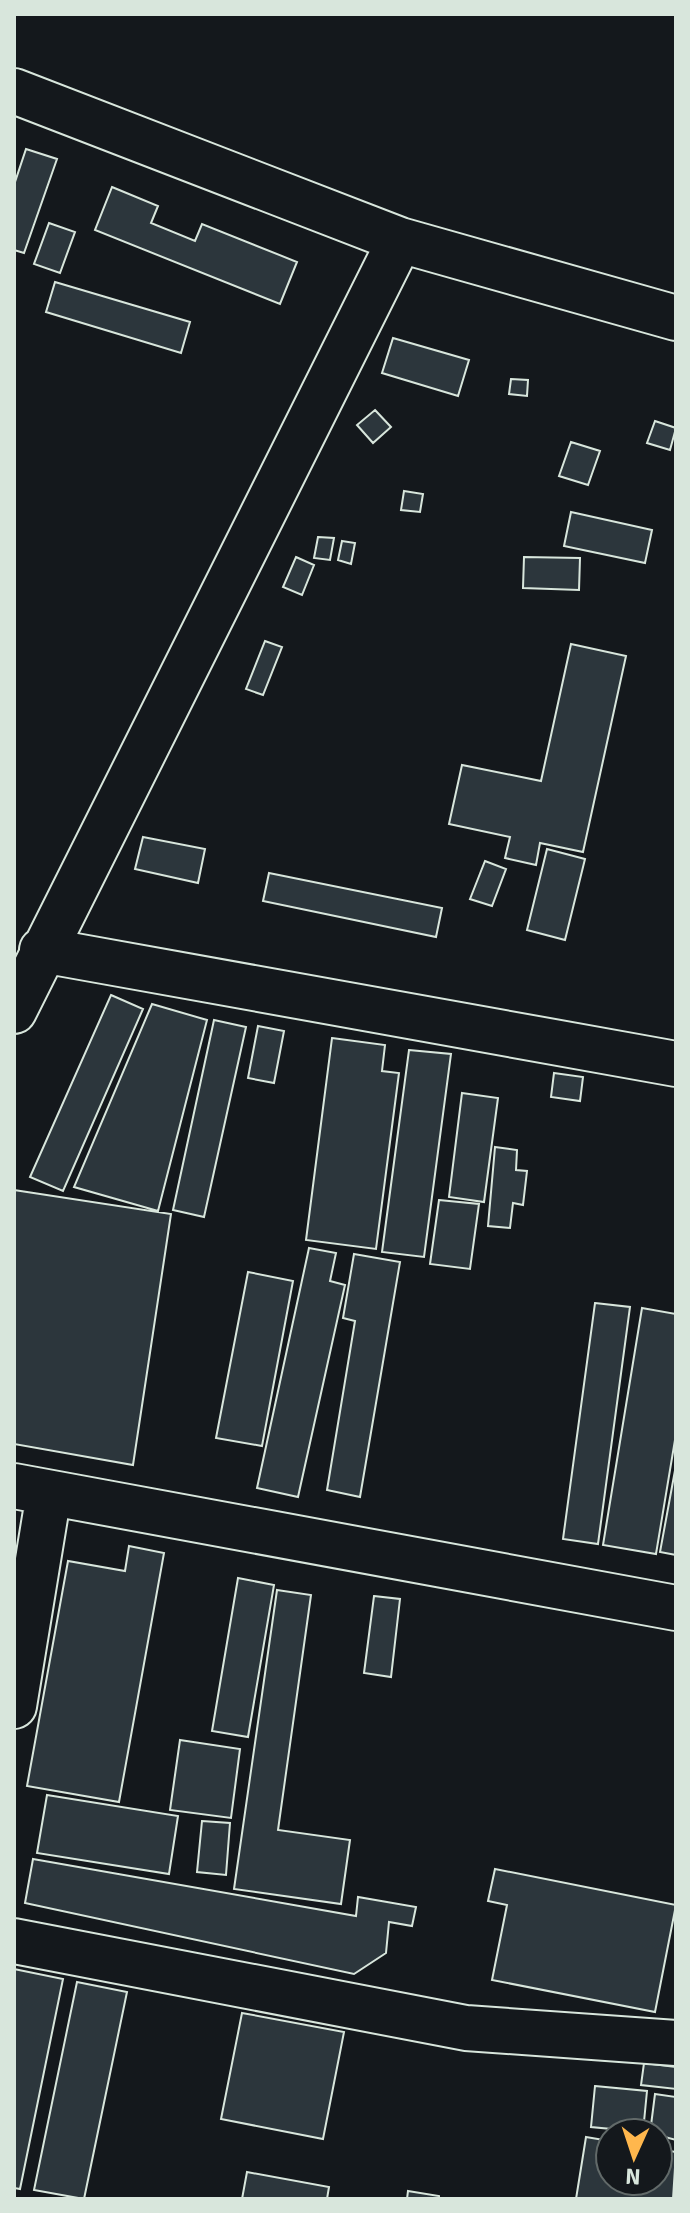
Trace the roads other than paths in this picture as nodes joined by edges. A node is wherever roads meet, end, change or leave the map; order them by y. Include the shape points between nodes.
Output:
1 (14, 91) edge
2 (400, 240) junction
3 (676, 318) edge
4 (42, 950) junction
5 (14, 1011) edge
6 (676, 1064) edge
7 (32, 1489) edge
8 (676, 1608) edge
9 (14, 1706) edge
10 (14, 1941) edge
11 (676, 2043) edge

1 - 2 street
2 - 3 street
2 - 4 street
4 - 5 street
4 - 6 street
7 - 8 street
7 - 9 street
10 - 11 street via 466,2028

